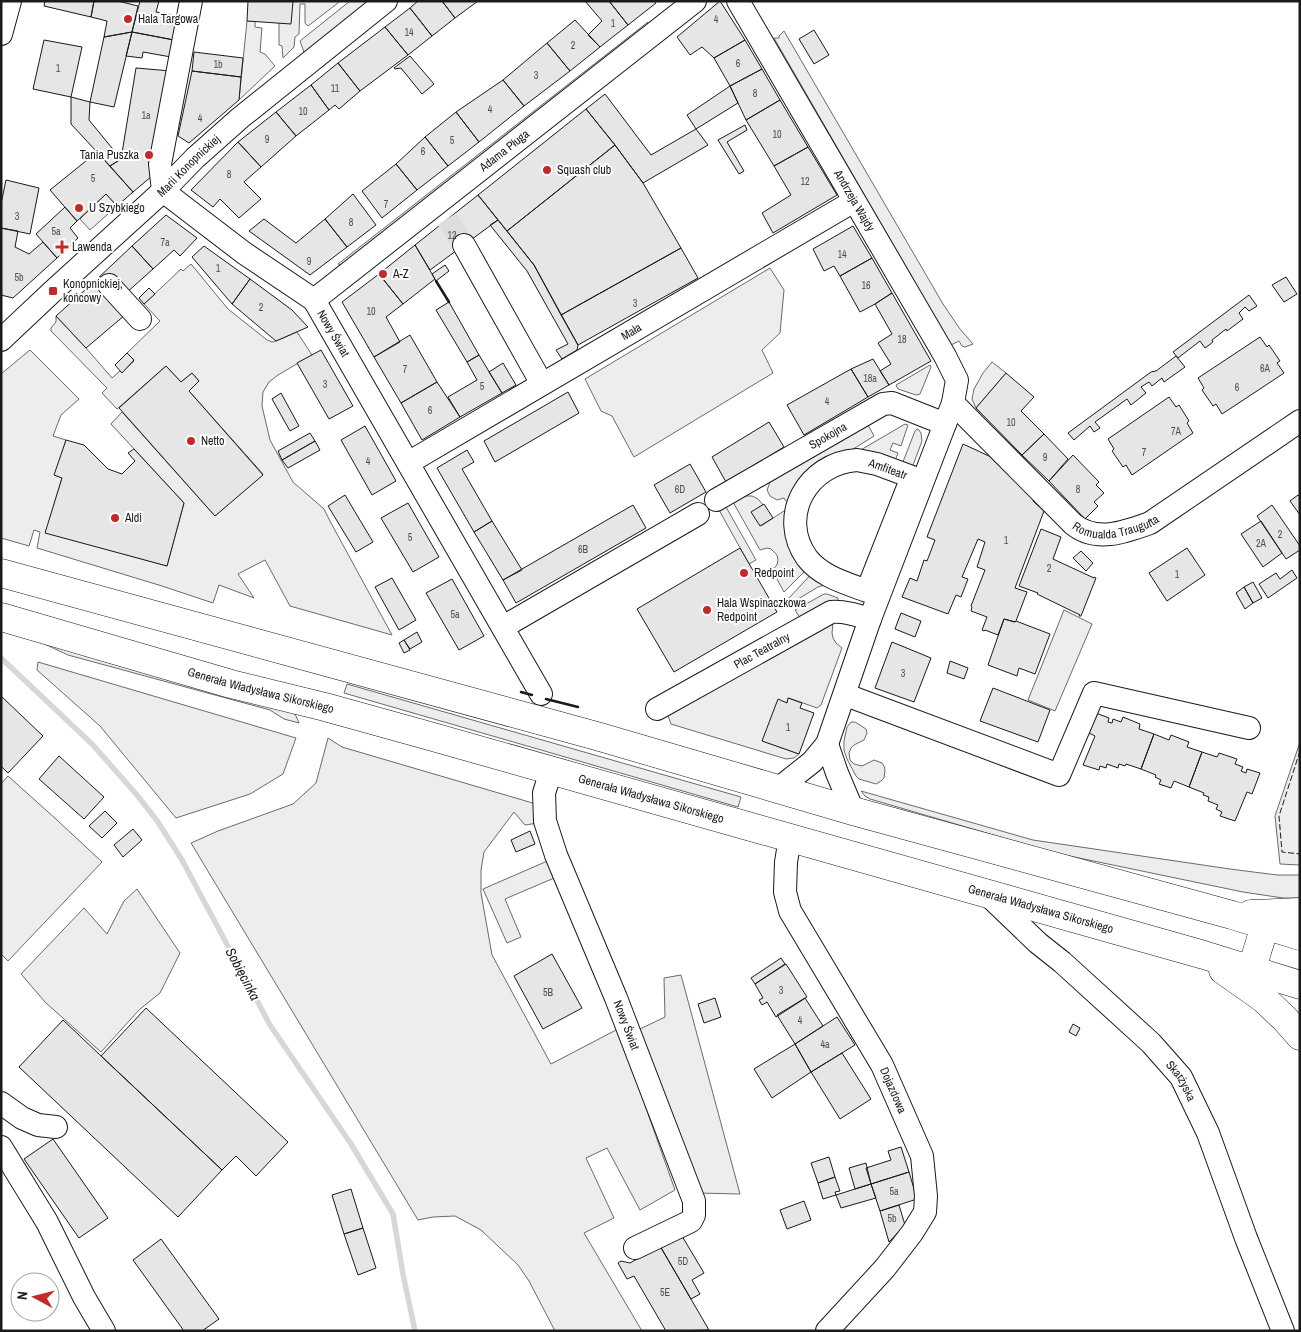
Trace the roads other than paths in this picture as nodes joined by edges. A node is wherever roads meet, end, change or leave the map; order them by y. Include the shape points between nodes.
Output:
1 (10, 1) edge
2 (191, 1) edge
3 (386, 1) edge
4 (695, 1) edge
5 (738, 1) edge
6 (1, 34) edge
7 (163, 191) junction
8 (854, 201) junction
9 (464, 245) tunnel mouth
10 (98, 274) junction
11 (314, 300) junction
12 (140, 319) dead end
13 (1, 340) edge
14 (542, 384) junction
15 (953, 403) junction
16 (1300, 422) edge
17 (945, 424) junction
18 (408, 463) junction
19 (716, 500) dead end
20 (698, 514) dead end
21 (1, 573) edge
22 (867, 591) joint
23 (1, 617) edge
24 (870, 619) junction
25 (503, 627) junction
26 (541, 694) dead end
27 (844, 696) junction
28 (657, 709) dead end
29 (1249, 728) dead end
30 (827, 744) junction
31 (552, 771) junction
32 (778, 789) junction
33 (853, 811) junction
34 (790, 838) junction
35 (987, 894) junction
36 (1300, 912) edge
37 (1232, 915) junction
38 (1265, 926) junction
39 (1300, 936) edge
40 (1204, 955) junction
41 (1251, 971) junction
42 (1300, 985) edge
43 (1300, 1036) edge
44 (1, 1104) edge
45 (56, 1127) dead end
46 (1, 1147) edge
47 (636, 1248) dead end
48 (104, 1331) edge
49 (828, 1331) edge
50 (1283, 1331) edge

1 - 6 street
2 - 7 street via 160,164
3 - 7 street, Marii Konopnickiej via 240,118 194,158
4 - 11 street, Adama Pługa via 442,212
5 - 8 street, Andrzeja Wajdy
7 - 10 street, Marii Konopnickiej
7 - 11 street, Nowy Świat via 244,253
8 - 14 street, Mała
8 - 15 street, Andrzeja Wajdy via 946,356 957,380
9 - 14 street
10 - 12 street
10 - 13 street, Marii Konopnickiej
11 - 18 street, Nowy Świat
14 - 18 street, Mała
15 - 16 street, Romualda Traugutta via 1073,524 1080,530 1102,535 1128,532 1150,523
15 - 17 street
17 - 19 street, Spokojna via 892,403 883,404
17 - 24 street
18 - 25 street, Nowy Świat
20 - 25 street
21 - 32 main road via 591,734
22 - 22 street, Amfiteatr via 817,568 803,550 796,531 798,505 807,485 823,470 846,461 871,462 912,477
23 - 31 main road, Generała Władysława Sikorskiego via 231,684
24 - 27 street
24 - 28 street, Plac Teatralny via 841,611 831,612
25 - 26 street, Nowy Świat
27 - 29 street via 1059,775 1094,693
27 - 30 street
30 - 32 street via 812,762
30 - 33 street
31 - 34 main road, Generała Władysława Sikorskiego
31 - 47 street, Nowy Świat via 544,793 545,821 556,855 616,998 694,1201 691,1221
32 - 33 main road
33 - 37 main road
34 - 35 main road, Generała Władysława Sikorskiego
34 - 49 street, Dojazdowa via 785,884 790,911 882,1065 922,1156 926,1196 925,1212 912,1233
35 - 40 main road, Generała Władysława Sikorskiego
35 - 50 street, Skarżyska via 1151,1043 1180,1078 1208,1133
36 - 37 main road
37 - 38 main road
38 - 39 main road
38 - 41 main road
40 - 41 main road, Generała Władysława Sikorskiego
40 - 43 main road via 1264,999
41 - 42 main road, Generała Władysława Sikorskiego
44 - 45 street via 38,1125
46 - 48 street via 47,1222

